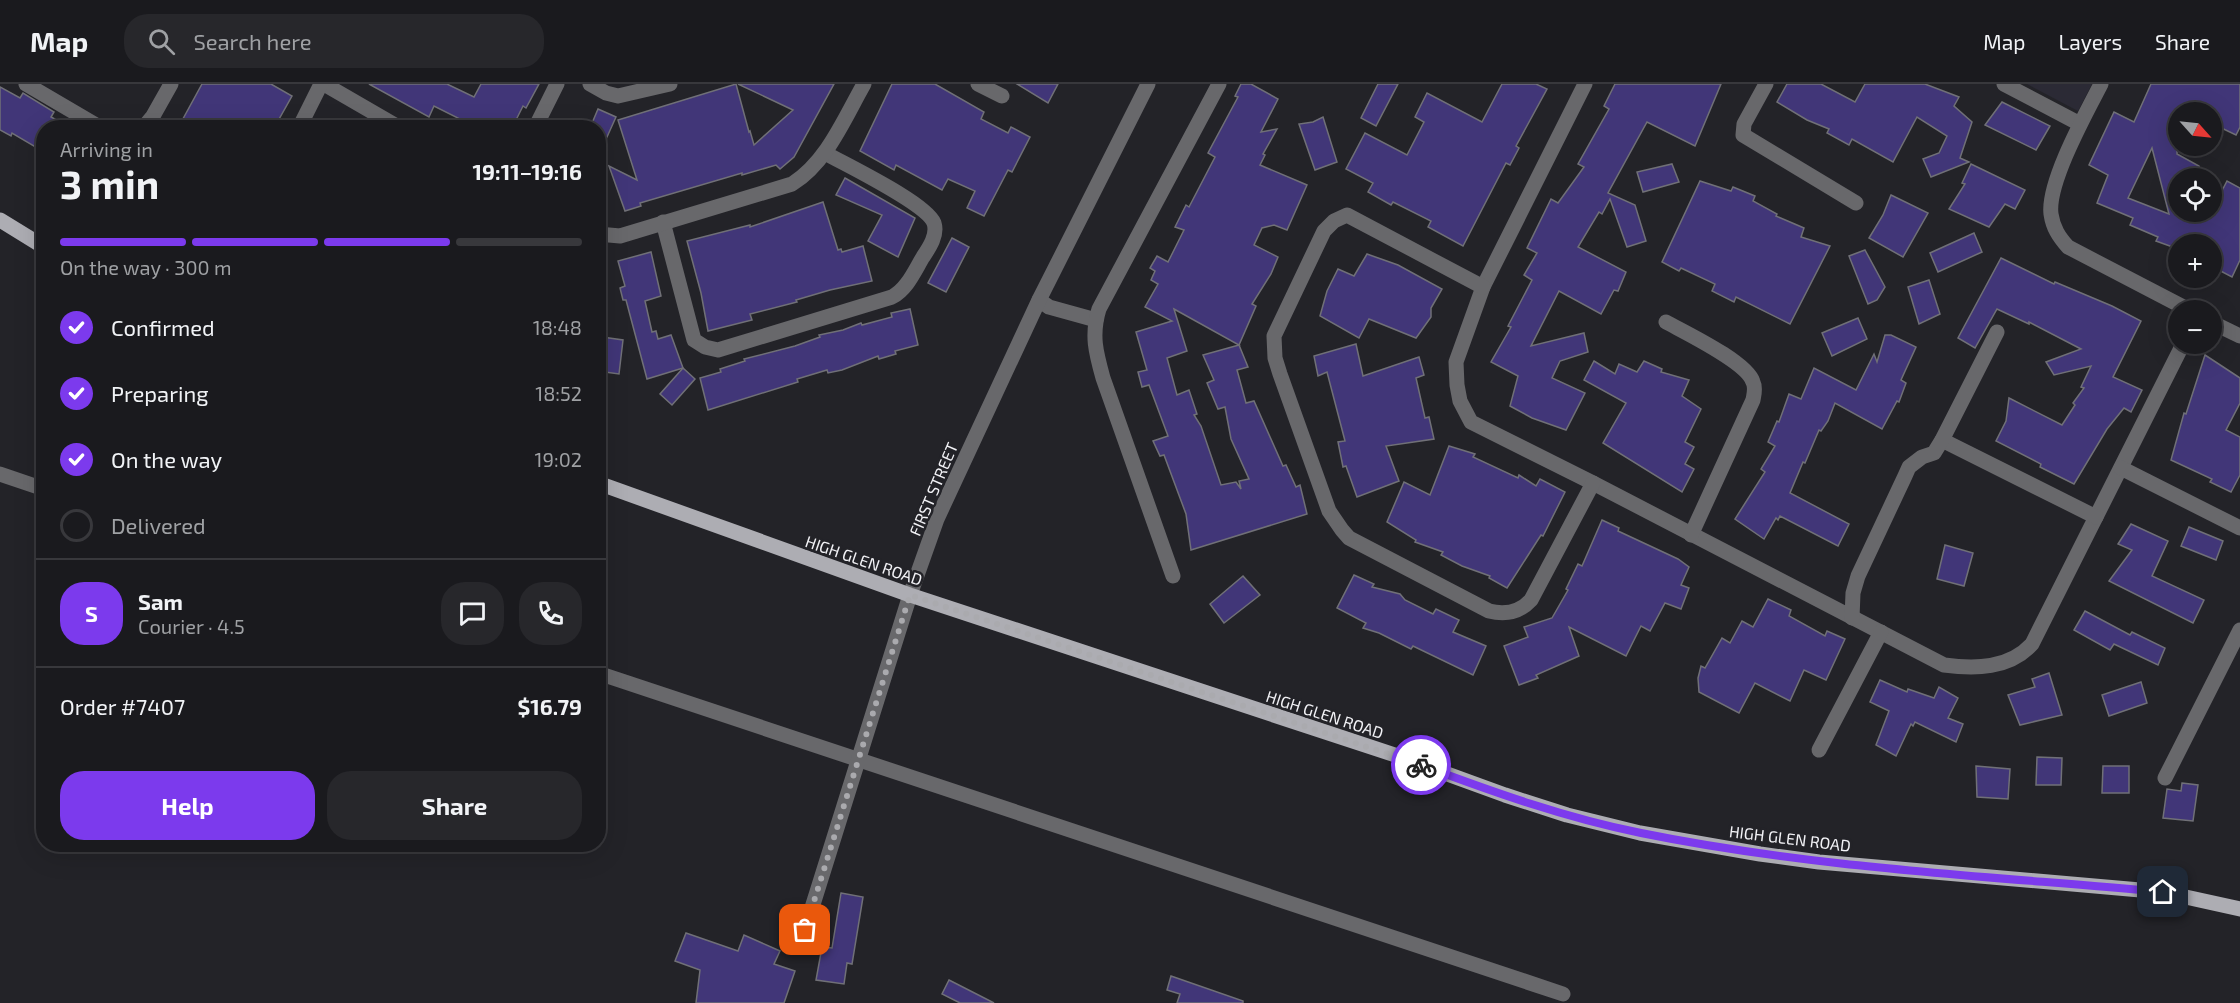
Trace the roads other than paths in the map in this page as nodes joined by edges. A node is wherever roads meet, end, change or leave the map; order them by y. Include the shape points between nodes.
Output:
1 (26, 84) edge
2 (171, 84) edge
3 (322, 84) edge
4 (556, 84) edge
5 (590, 84) edge
6 (670, 84) edge
7 (864, 84) edge
8 (978, 84) edge
9 (1148, 84) edge
10 (1219, 84) edge
11 (1585, 84) edge
12 (1766, 84) edge
13 (2004, 84) edge
14 (2101, 84) edge
15 (1002, 96) dead end
16 (87, 120) edge
17 (150, 120) edge
18 (303, 120) edge
19 (386, 120) edge
20 (540, 120) edge
21 (2080, 123) junction
22 (825, 153) junction
23 (1856, 202) dead end
24 (0, 220) edge
25 (663, 222) junction
26 (606, 235) edge
27 (36, 242) edge
28 (1483, 287) junction
29 (1039, 300) junction
30 (2170, 300) edge
31 (1096, 320) junction
32 (1666, 322) dead end
33 (2222, 327) edge
34 (1997, 332) dead end
35 (2240, 336) edge
36 (2178, 354) edge
37 (1942, 440) junction
38 (2121, 468) junction
39 (0, 474) edge
40 (1593, 483) junction
41 (36, 486) edge
42 (606, 486) edge
43 (2096, 517) junction
44 (2240, 528) edge
45 (1691, 535) junction
46 (1173, 576) dead end
47 (910, 595) junction
48 (1852, 618) junction
49 (2240, 630) edge
50 (1881, 632) junction
51 (606, 676) edge
52 (1819, 750) dead end
53 (859, 759) junction
54 (2165, 778) dead end
55 (2240, 909) edge
56 (805, 930) dead end
57 (1563, 994) dead end

1 - 16 street
2 - 17 street
3 - 18 street
3 - 19 street
4 - 20 street
5 - 6 street via 618,96
7 - 22 street
8 - 15 street
9 - 29 street, FIRST STREET
10 - 31 street
11 - 28 street
12 - 23 street via 1744,124 1743,135
13 - 21 street
14 - 21 street
21 - 30 street via 2056,182 2051,213 2056,233 2068,247
22 - 25 street via 792,184
22 - 25 street via 912,201 933,221 932,243 900,293 729,347 710,349 694,340
24 - 27 main road
25 - 26 street via 620,236
28 - 40 street via 1456,362 1465,414 1471,422
28 - 40 street via 1347,215 1324,231 1274,336 1274,346 1329,511 1349,538 1489,611 1507,613 1531,600
29 - 31 street
29 - 47 street, FIRST STREET via 937,519
31 - 46 street via 1095,350 1103,378
32 - 45 street via 1741,365 1751,377 1755,391
33 - 35 street
34 - 37 street
36 - 38 street
37 - 43 street
37 - 48 street via 1934,453 1909,467 1858,576
38 - 43 street
38 - 44 street
39 - 41 street
40 - 45 street
42 - 47 main road, HIGH GLEN ROAD
43 - 50 street via 2032,644 2017,657 1991,666 1966,668 1944,664
45 - 48 street
47 - 53 street, FIRST STREET
47 - 55 main road, HIGH GLEN ROAD via 1505,795 1640,833 1819,862 2163,892
48 - 50 street
49 - 54 street
50 - 52 street
51 - 53 street
53 - 56 street, FIRST STREET
53 - 57 street

